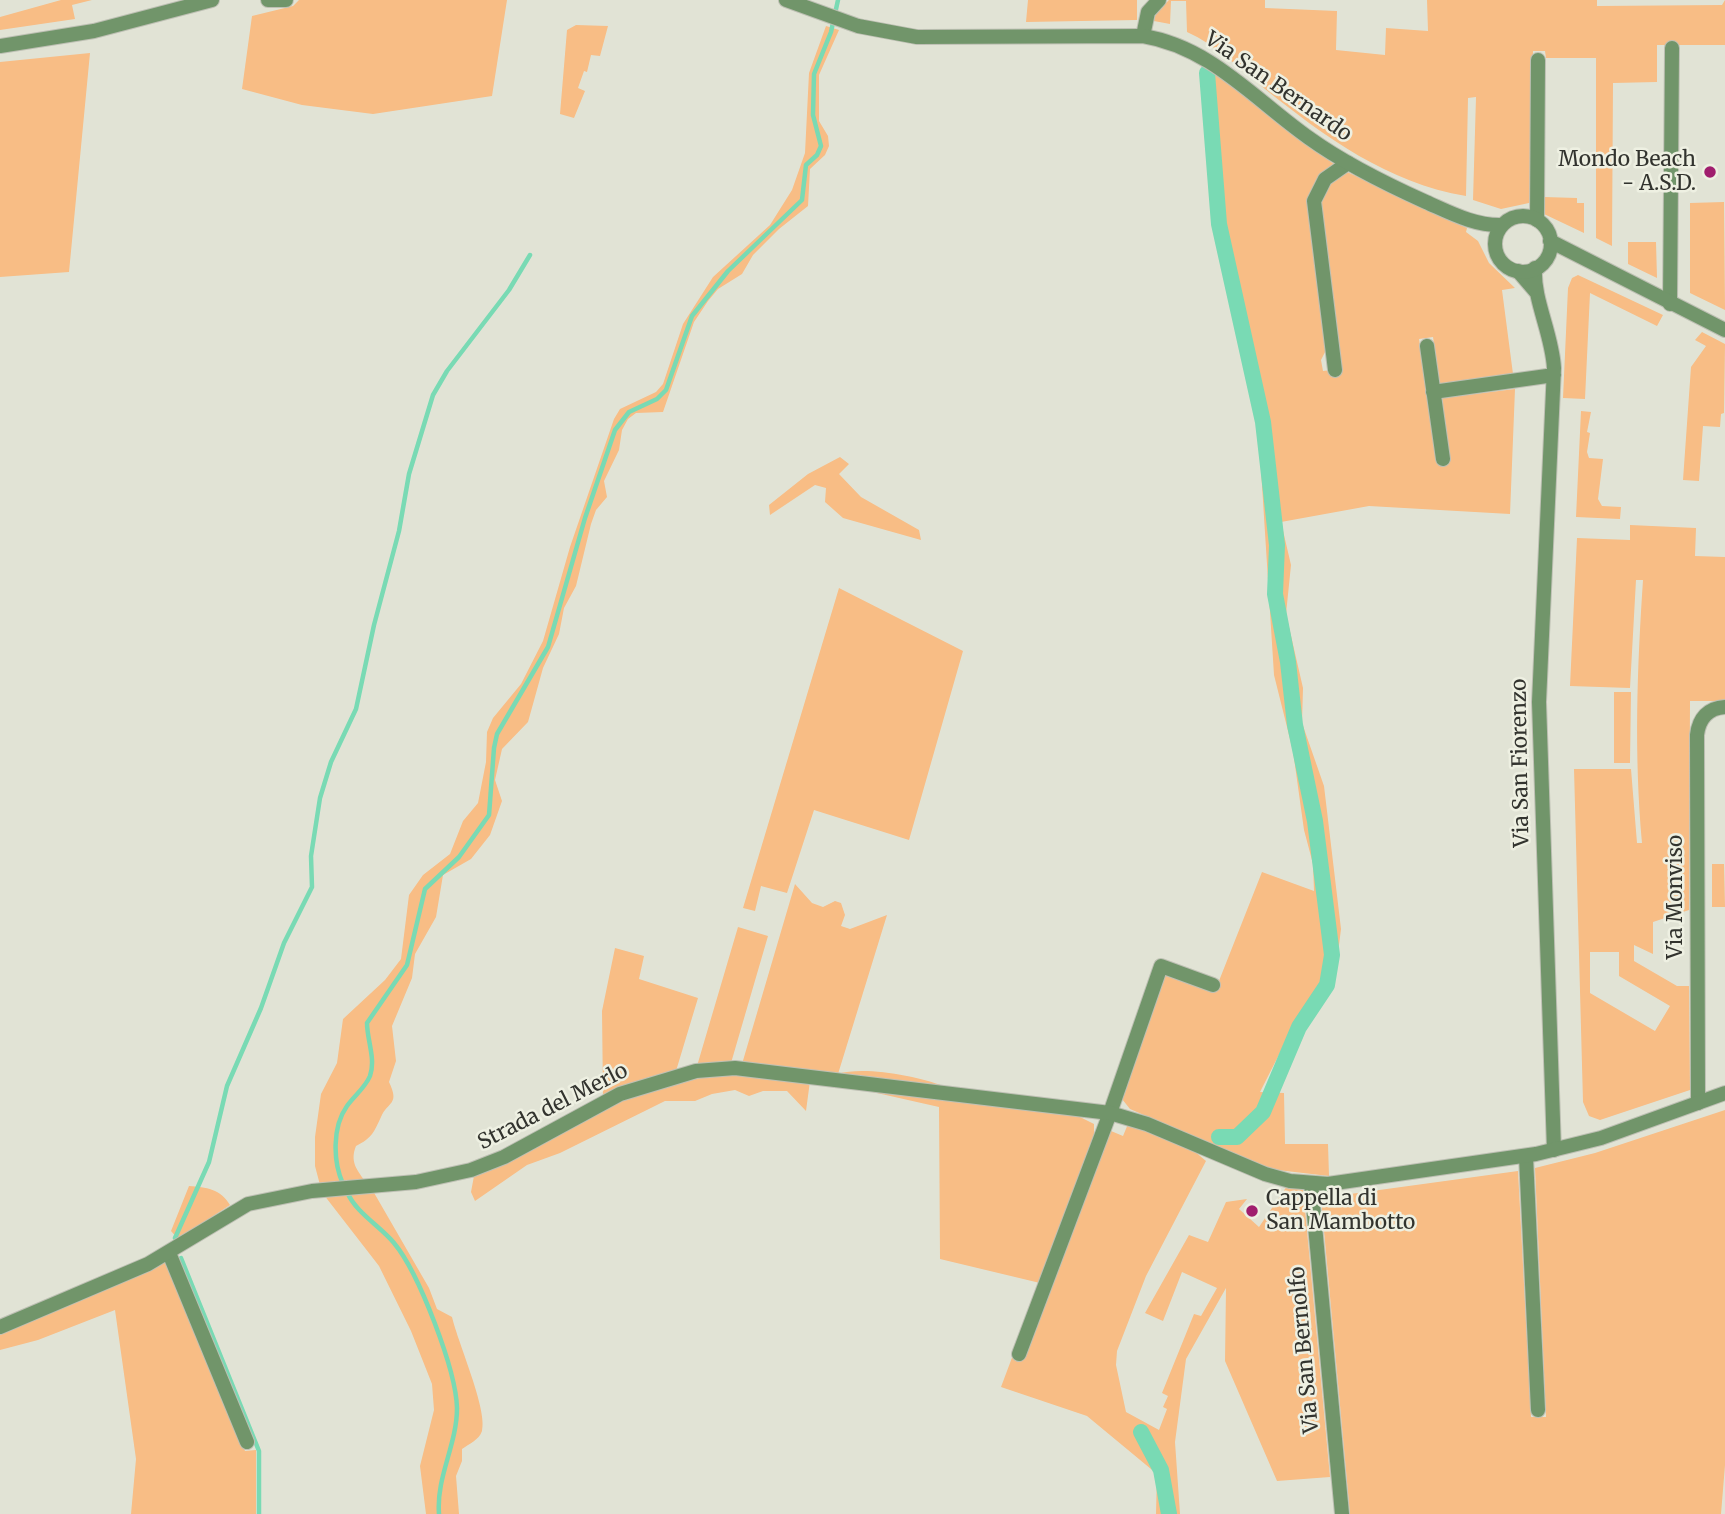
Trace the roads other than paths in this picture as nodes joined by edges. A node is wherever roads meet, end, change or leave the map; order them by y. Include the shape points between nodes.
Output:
1 (212, 0) edge
2 (268, 0) edge
3 (286, 0) edge
4 (786, 0) edge
5 (1159, 0) edge
6 (1143, 36) junction
7 (0, 46) edge
8 (1672, 48) dead end
9 (1538, 60) dead end
10 (1348, 163) junction
11 (1532, 218) junction
12 (1475, 223) junction
13 (1502, 226) junction
14 (1550, 241) junction
15 (1495, 243) junction
16 (1547, 257) junction
17 (1581, 259) junction
18 (1535, 268) junction
19 (1518, 271) junction
20 (1538, 296) junction
21 (1671, 304) junction
22 (1725, 330) edge
23 (1427, 346) dead end
24 (1335, 370) dead end
25 (1554, 375) junction
26 (1433, 392) junction
27 (1443, 459) dead end
28 (1725, 706) edge
29 (1213, 985) dead end
30 (1725, 1093) edge
31 (1699, 1102) junction
32 (1110, 1113) junction
33 (1554, 1150) junction
34 (1526, 1157) junction
35 (1311, 1183) junction
36 (169, 1253) junction
37 (0, 1326) edge
38 (1019, 1354) dead end
39 (1538, 1410) dead end
40 (247, 1442) dead end
41 (1342, 1514) edge

1 - 7 street via 105,29
2 - 3 street
4 - 6 street, Via San Bernardo via 887,33 946,39
5 - 6 street via 1148,12
6 - 10 street, Via San Bernardo via 1206,58
8 - 21 street
9 - 11 street
10 - 12 street, Via San Bernardo
10 - 24 street, Via San Bernardo via 1325,179 1314,201
11 - 13 street, Via San Bernardo via 1509,220
11 - 14 street via 1546,229
12 - 13 street, Via San Bernardo
12 - 15 street, Via San Bernardo
13 - 15 street
14 - 16 street
14 - 17 street
15 - 19 street, Via San Bernardo via 1501,261
16 - 17 street
16 - 18 street
17 - 21 street
18 - 19 street
18 - 20 street, Via San Fiorenzo
19 - 20 street, Via San Fiorenzo
20 - 25 street, Via San Fiorenzo via 1551,335
21 - 22 street
23 - 26 street
25 - 26 street
25 - 33 street, Via San Fiorenzo via 1539,702
26 - 27 street
28 - 31 street, Via Monviso via 1703,716 1697,735
29 - 32 street via 1161,966
30 - 31 street
31 - 33 street
32 - 35 street via 1147,1124 1256,1172
32 - 36 street, Strada del Merlo via 712,1069 620,1094 471,1170 416,1182 323,1189 241,1207
32 - 38 street
33 - 34 street
34 - 35 street
34 - 39 street
35 - 41 street, Via San Bernolfo
36 - 37 street, Strada del Merlo
36 - 40 street

